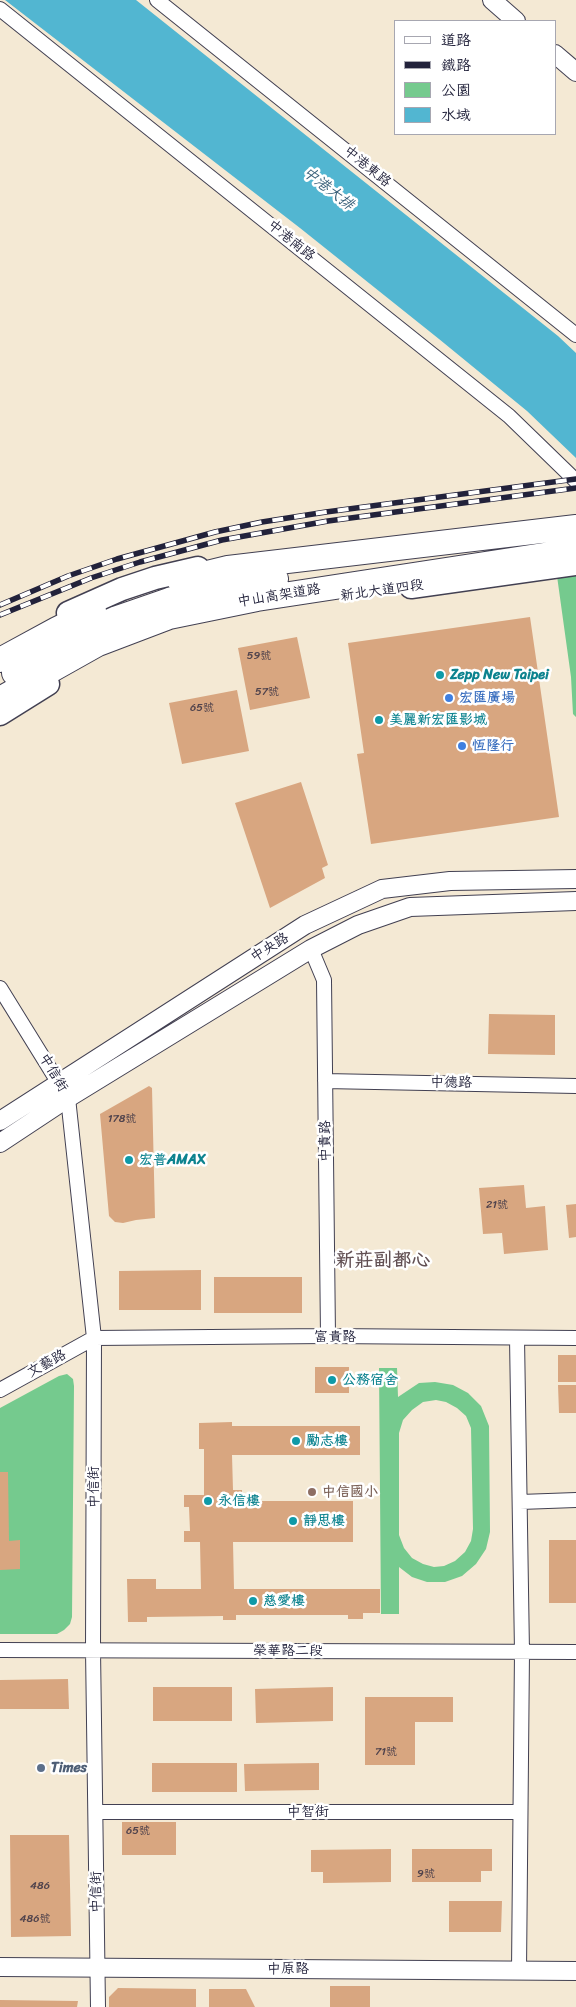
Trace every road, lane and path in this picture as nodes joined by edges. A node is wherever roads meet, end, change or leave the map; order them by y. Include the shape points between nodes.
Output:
1 (157, 0) edge
2 (492, 0) edge
3 (0, 9) edge
4 (515, 20) edge
5 (556, 55) edge
6 (576, 72) edge
7 (576, 335) edge
8 (576, 481) edge
9 (576, 519) edge
10 (576, 527) edge
11 (576, 542) edge
12 (576, 550) edge
13 (576, 564) edge
14 (0, 655) edge
15 (0, 660) edge
16 (0, 682) edge
17 (2, 707) edge
18 (576, 879) edge
19 (576, 901) edge
20 (311, 949) junction
21 (0, 988) edge
22 (325, 1081) junction
23 (59, 1082) junction
24 (576, 1086) edge
25 (68, 1098) junction
26 (0, 1121) edge
27 (0, 1144) edge
28 (328, 1336) junction
29 (94, 1338) junction
30 (517, 1338) junction
31 (576, 1338) edge
32 (0, 1390) edge
33 (576, 1500) edge
34 (520, 1502) junction
35 (0, 1650) edge
36 (94, 1650) junction
37 (522, 1652) junction
38 (576, 1652) edge
39 (96, 1812) junction
40 (520, 1812) junction
41 (0, 1967) edge
42 (98, 1968) junction
43 (518, 1970) junction
44 (576, 1971) edge
45 (98, 2007) edge

1 - 7 street, 中港東路
2 - 4 street
3 - 8 street, 中港南路 via 510,416
5 - 6 street
9 - 14 main road via 233,561 191,569 86,604
10 - 15 highway via 228,568 162,585 107,605
11 - 16 highway via 212,589 117,618 84,633
12 - 17 highway, 中山高架道路 via 257,599 169,617 98,644
13 - 17 main road, 新北大道四段 via 231,613 184,624 129,642
18 - 23 street, 中央路 via 450,881 382,889 305,925
19 - 20 street, 中央路 via 410,907 358,925
20 - 22 street, 中貴路 via 324,980
20 - 25 street, 中央路
21 - 23 street, 中信街
22 - 24 street, 中德路
22 - 28 street, 中貴路
23 - 25 street, 中信街
23 - 26 street, 中央路
25 - 27 street, 中央路
25 - 29 street, 中信街
28 - 29 street, 富貴路
28 - 30 street, 富貴路
29 - 32 street, 文藝路
29 - 36 street, 中信街
30 - 31 street, 富貴路
30 - 34 street
33 - 34 street
34 - 37 street
35 - 36 street, 榮華路二段
36 - 37 street, 榮華路二段
36 - 39 street, 中信街
37 - 38 street, 榮華路二段
37 - 40 street
39 - 40 street, 中智街
39 - 42 street, 中信街
40 - 43 street
41 - 42 street, 中原路
42 - 43 street, 中原路
42 - 45 street, 中信街
43 - 44 street, 中原路

